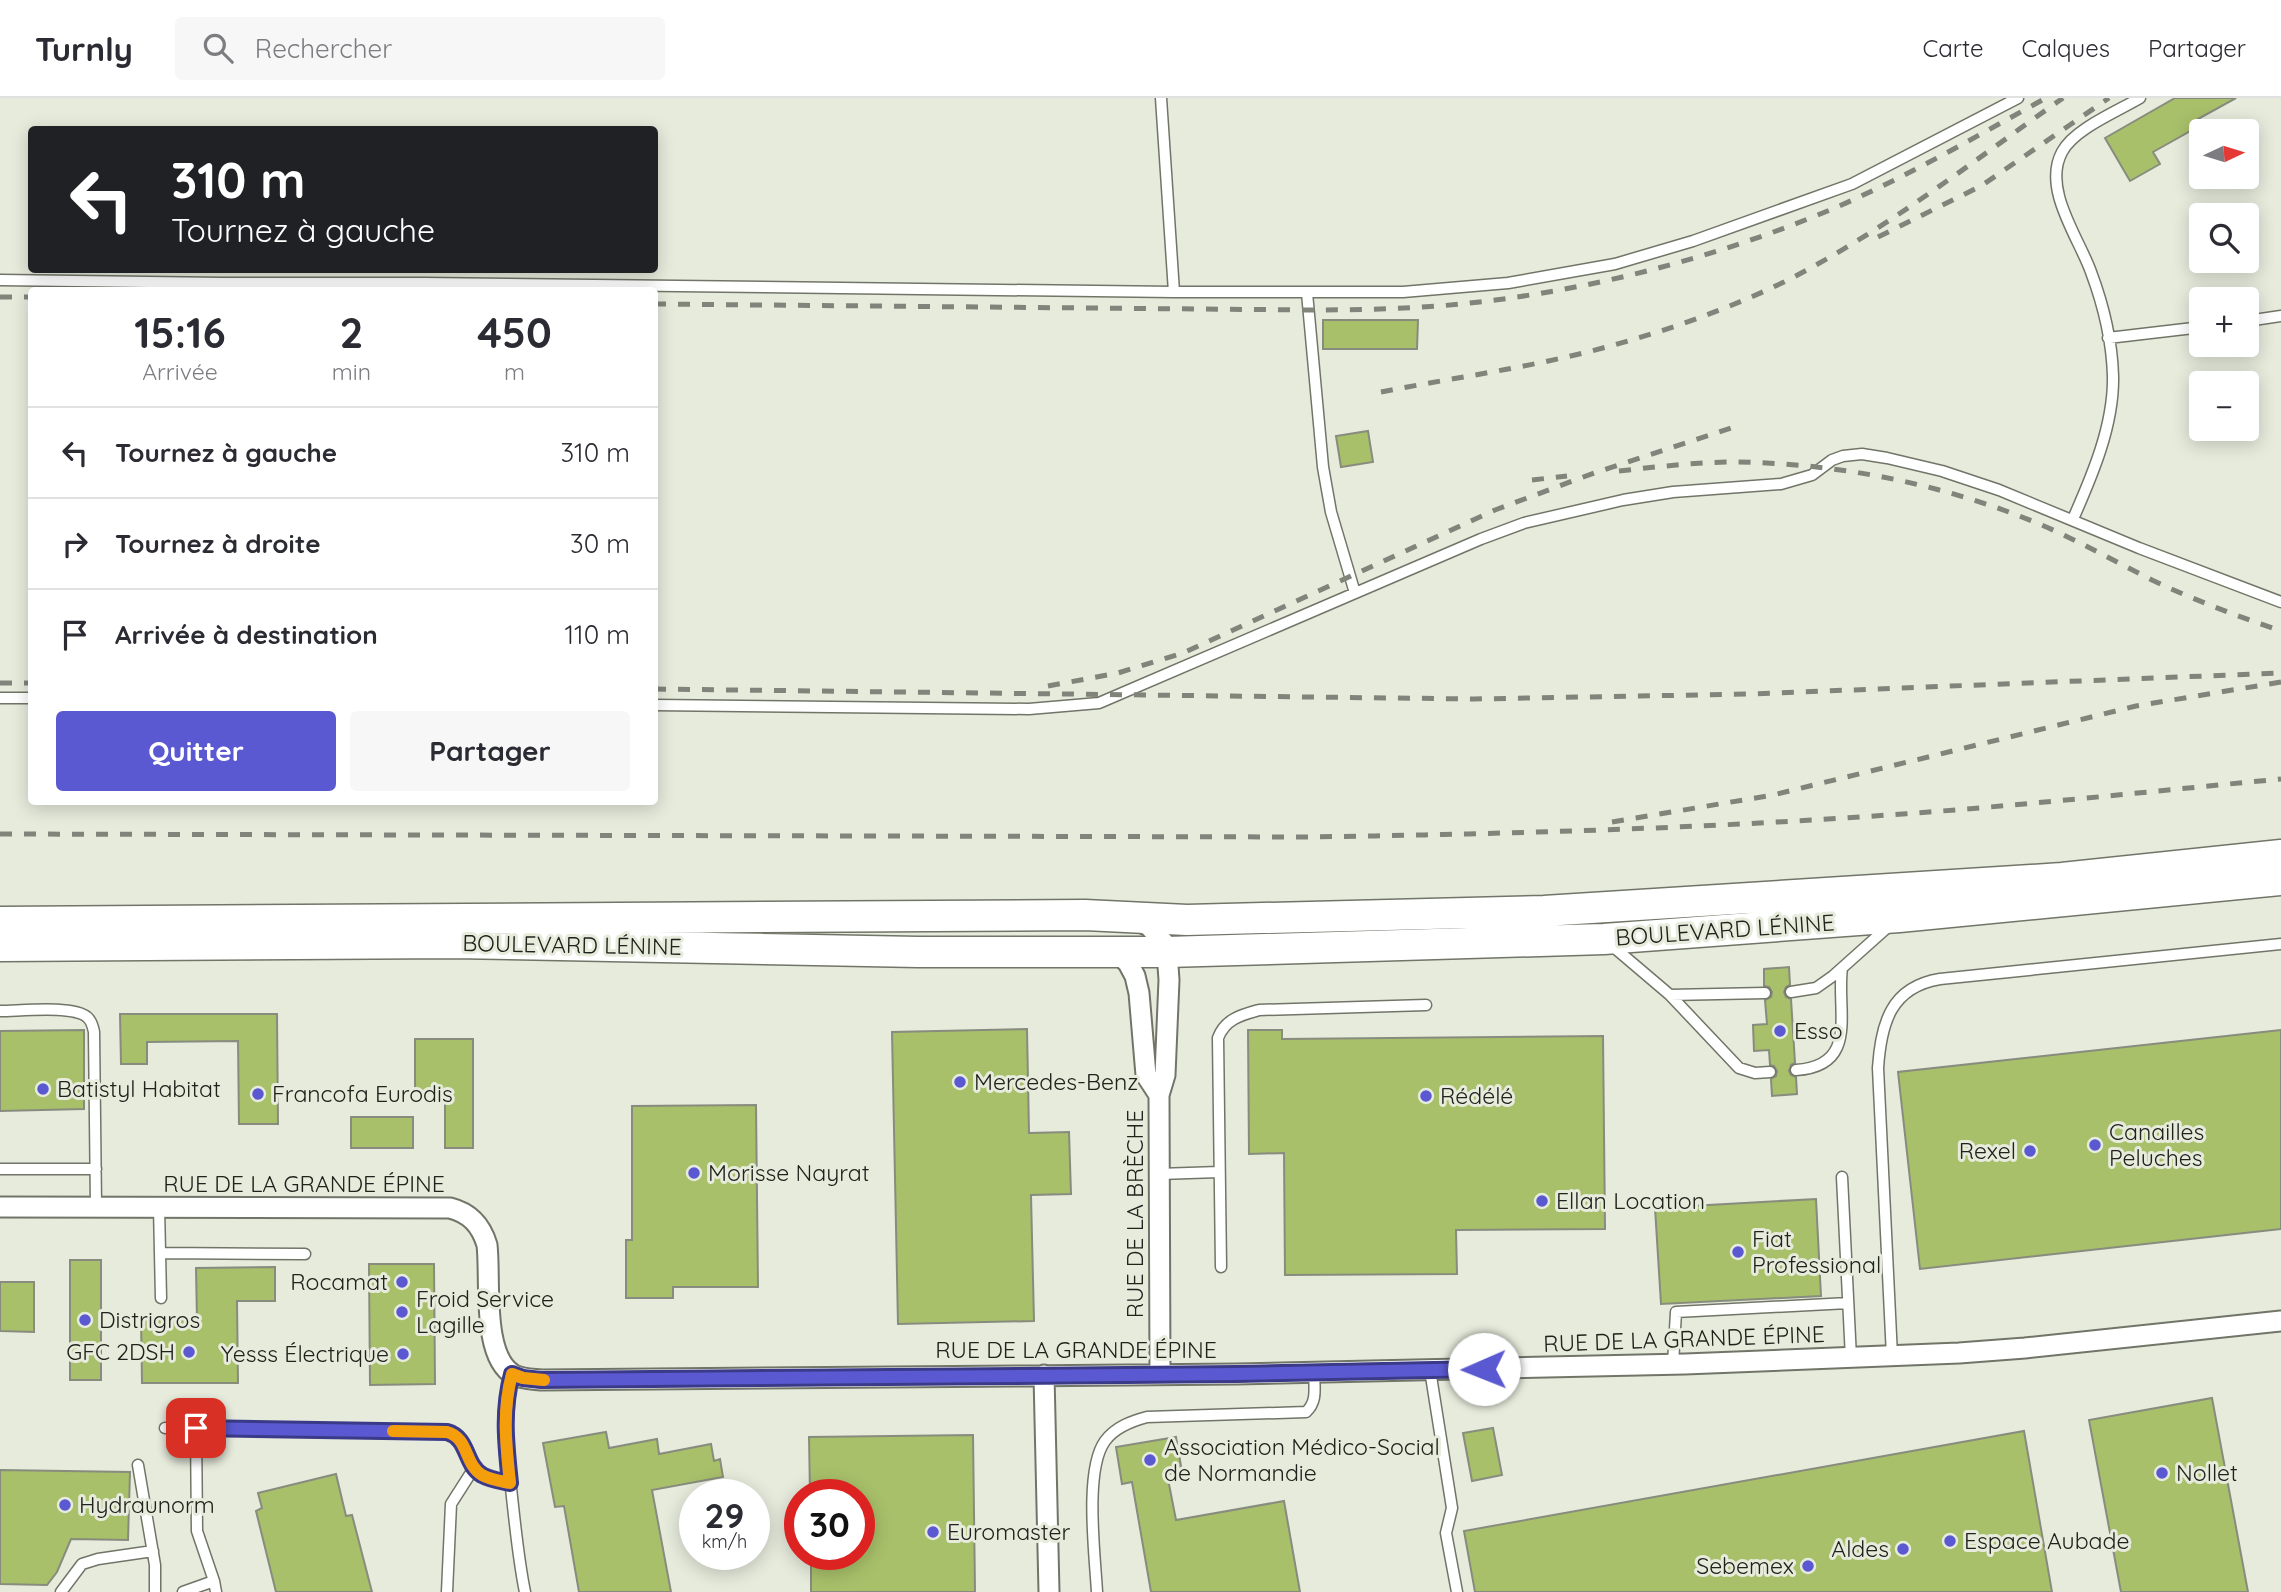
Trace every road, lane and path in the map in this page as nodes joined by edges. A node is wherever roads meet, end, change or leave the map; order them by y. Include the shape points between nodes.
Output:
1 (1161, 98) edge
2 (2018, 98) edge
3 (2140, 98) edge
4 (0, 280) edge
5 (1174, 292) junction
6 (1307, 293) junction
7 (2281, 316) edge
8 (2259, 319) edge
9 (2189, 329) edge
10 (2108, 338) junction
11 (2073, 519) junction
12 (1355, 593) junction
13 (2281, 603) edge
14 (0, 698) edge
15 (28, 698) edge
16 (658, 705) edge
17 (2281, 855) edge
18 (2281, 880) edge
19 (1129, 917) junction
20 (1899, 917) junction
21 (1187, 920) junction
22 (0, 922) edge
23 (1604, 939) junction
24 (2281, 944) edge
25 (0, 946) edge
26 (1144, 953) junction
27 (1842, 968) junction
28 (1791, 992) dead end
29 (1765, 993) dead end
30 (1670, 995) junction
31 (1426, 1006) dead end
32 (0, 1011) edge
33 (1796, 1070) dead end
34 (1770, 1072) dead end
35 (1159, 1096) junction
36 (0, 1169) edge
37 (96, 1169) junction
38 (1219, 1172) junction
39 (1159, 1174) junction
40 (1842, 1177) dead end
41 (0, 1207) edge
42 (159, 1207) junction
43 (96, 1208) junction
44 (160, 1253) junction
45 (305, 1254) dead end
46 (1220, 1267) dead end
47 (161, 1298) dead end
48 (1849, 1303) junction
49 (2281, 1321) edge
50 (1892, 1357) junction
51 (1851, 1358) junction
52 (1673, 1364) junction
53 (1430, 1370) junction
54 (1314, 1372) junction
55 (1160, 1373) junction
56 (512, 1374) junction
57 (1044, 1375) junction
58 (165, 1428) dead end
59 (196, 1428) junction
60 (138, 1465) dead end
61 (474, 1468) junction
62 (510, 1483) junction
63 (153, 1550) junction
64 (215, 1587) edge
65 (61, 1592) edge
66 (155, 1592) edge
67 (183, 1592) edge
68 (447, 1592) edge
69 (525, 1592) edge
70 (1049, 1592) edge
71 (1097, 1592) edge
72 (1457, 1592) edge

1 - 5 lane
2 - 6 lane via 1852,184 1615,264 1507,283 1403,292
3 - 10 lane via 2069,141 2057,167 2060,199 2092,273
4 - 5 lane
5 - 6 lane
6 - 12 lane via 1323,467
7 - 8 lane
9 - 10 lane
10 - 11 lane via 2113,384 2108,417 2087,489
11 - 12 lane via 1942,471 1862,454 1832,460 1812,475 1781,484 1672,492 1524,523
11 - 13 lane
12 - 16 lane via 1099,704 1029,709
14 - 15 lane
17 - 21 main road, BOULEVARD LÉNINE via 2062,878 1544,911
18 - 20 main road, BOULEVARD LÉNINE
19 - 21 main road, BOULEVARD LÉNINE
19 - 22 main road, BOULEVARD LÉNINE
19 - 26 street, BOULEVARD LÉNINE via 1149,926
20 - 23 main road, BOULEVARD LÉNINE
20 - 27 lane
21 - 26 street, BOULEVARD LÉNINE via 1167,928
23 - 26 main road, BOULEVARD LÉNINE
23 - 30 lane
24 - 50 lane via 1940,979 1922,982 1896,1000 1879,1049 1878,1068
25 - 26 main road, BOULEVARD LÉNINE via 454,943
26 - 35 street, RUE DE LA BRÈCHE via 1139,993 1146,1075
26 - 35 street, RUE DE LA BRÈCHE via 1168,980 1165,1075
27 - 28 lane via 1816,988
27 - 33 lane via 1841,1034 1836,1052 1814,1067
29 - 30 lane
30 - 34 lane via 1739,1068
31 - 38 lane via 1259,1010 1228,1022 1218,1038
32 - 37 lane via 73,1011 91,1022
35 - 39 street, RUE DE LA BRÈCHE
36 - 37 lane
37 - 43 lane
38 - 39 lane
38 - 46 lane
39 - 55 street, RUE DE LA BRÈCHE
40 - 48 lane
41 - 43 street, RUE DE LA GRANDE ÉPINE
42 - 43 street, RUE DE LA GRANDE ÉPINE
42 - 44 lane
42 - 56 street, RUE DE LA GRANDE ÉPINE via 463,1211 483,1232 487,1245 492,1339 497,1355
44 - 45 lane
44 - 47 lane
48 - 51 lane
48 - 52 lane via 1676,1312
49 - 50 street, RUE DE LA GRANDE ÉPINE
50 - 51 street, RUE DE LA GRANDE ÉPINE
51 - 52 street, RUE DE LA GRANDE ÉPINE
52 - 53 street, RUE DE LA GRANDE ÉPINE
53 - 54 street, RUE DE LA GRANDE ÉPINE
53 - 72 lane via 1452,1508 1446,1533
54 - 55 street, RUE DE LA GRANDE ÉPINE
54 - 71 lane via 1314,1400 1306,1412 1147,1417 1132,1421 1105,1440 1093,1490
55 - 57 street, RUE DE LA GRANDE ÉPINE
56 - 57 street, RUE DE LA GRANDE ÉPINE via 541,1380
56 - 62 lane via 505,1415
57 - 70 street
58 - 59 lane
59 - 61 lane via 447,1432 460,1438
59 - 64 lane via 197,1531
60 - 63 lane
61 - 62 lane via 493,1480
61 - 68 lane via 451,1504
62 - 69 lane
63 - 65 lane via 82,1564
63 - 66 lane
64 - 67 lane

